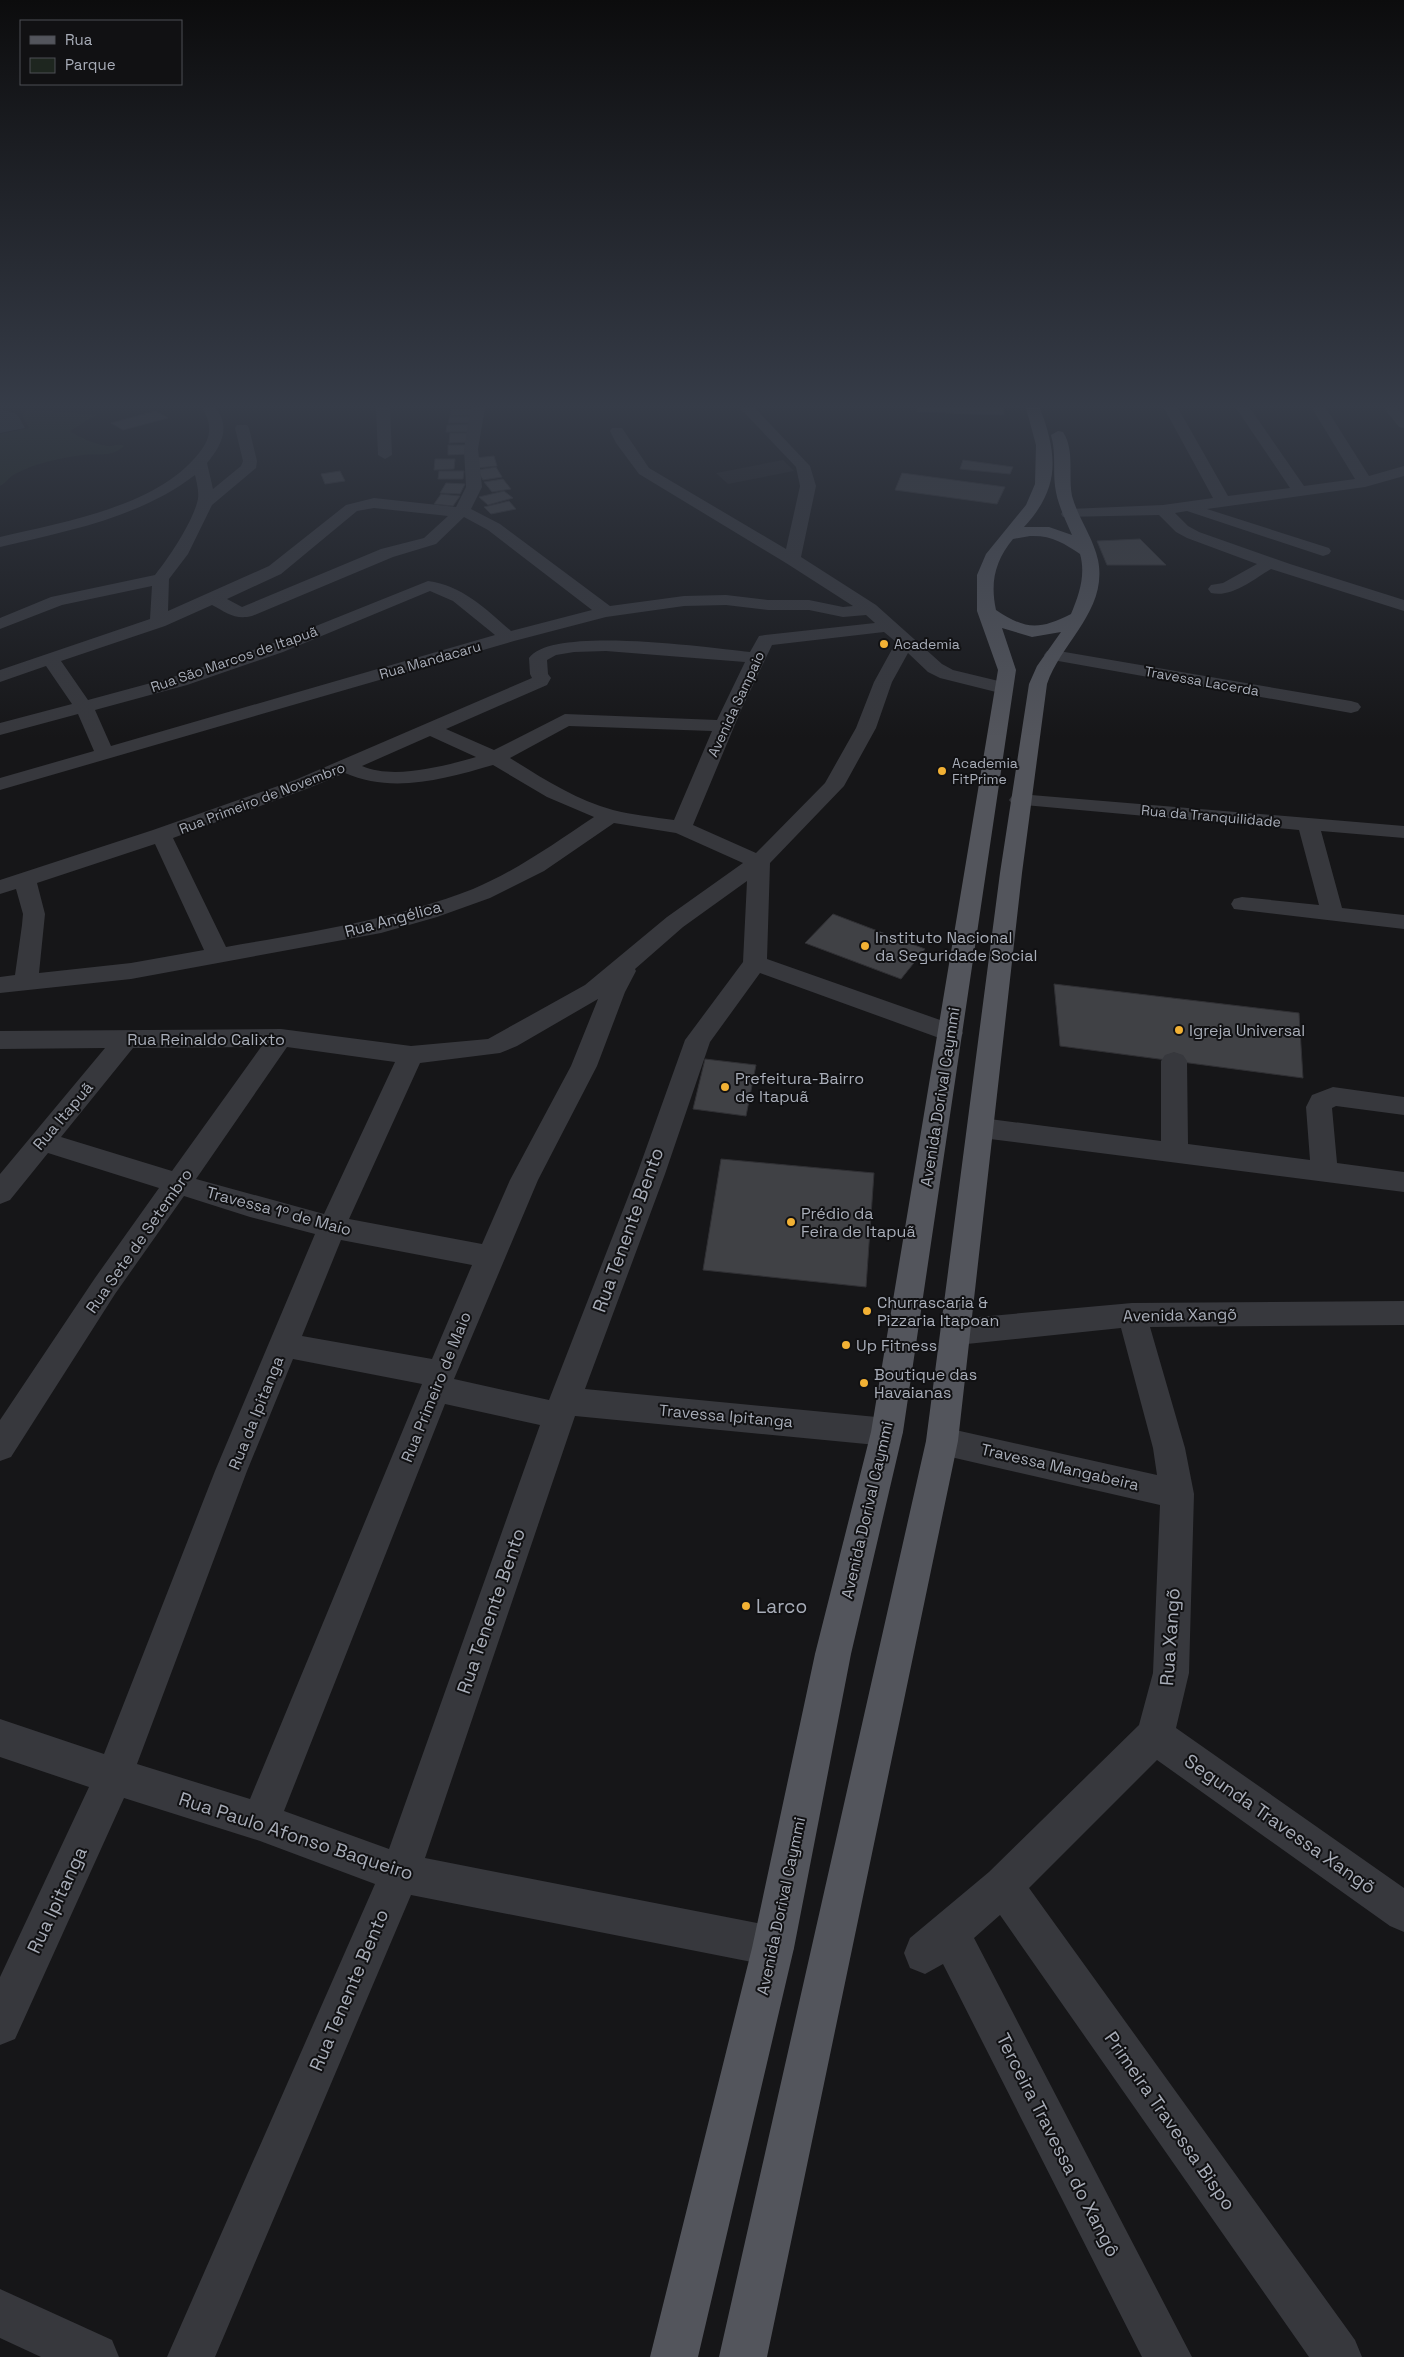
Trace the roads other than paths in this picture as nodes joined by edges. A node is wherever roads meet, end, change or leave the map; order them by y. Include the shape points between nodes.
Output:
1 (87, 518) edge
2 (198, 518) edge
3 (340, 518) edge
4 (454, 518) edge
5 (480, 518) edge
6 (724, 518) edge
7 (801, 518) edge
8 (1023, 518) edge
9 (1071, 518) edge
10 (1171, 518) edge
11 (1221, 518) edge
12 (1007, 536) junction
13 (0, 542) edge
14 (1086, 551) junction
15 (1323, 551) dead end
16 (792, 558) junction
17 (1270, 563) junction
18 (161, 579) junction
19 (1217, 589) dead end
20 (213, 598) junction
21 (756, 603) junction
22 (1404, 606) edge
23 (870, 610) junction
24 (986, 611) junction
25 (606, 612) junction
26 (1080, 616) junction
27 (159, 622) junction
28 (0, 624) edge
29 (890, 627) junction
30 (508, 637) junction
31 (766, 640) junction
32 (906, 640) junction
33 (1052, 655) junction
34 (758, 658) junction
35 (51, 660) junction
36 (0, 676) edge
37 (1004, 688) junction
38 (84, 707) junction
39 (1351, 707) dead end
40 (726, 726) junction
41 (428, 728) junction
42 (0, 729) edge
43 (105, 754) junction
44 (495, 758) junction
45 (346, 766) junction
46 (0, 784) edge
47 (1019, 800) junction
48 (610, 816) junction
49 (1308, 824) junction
50 (681, 828) junction
51 (1404, 832) edge
52 (161, 835) junction
53 (759, 862) junction
54 (25, 881) junction
55 (0, 887) edge
56 (1242, 904) dead end
57 (1332, 913) junction
58 (1404, 922) edge
59 (218, 955) junction
60 (629, 961) junction
61 (755, 963) junction
62 (26, 982) junction
63 (0, 985) edge
64 (951, 1033) junction
65 (127, 1038) junction
66 (281, 1038) junction
67 (0, 1040) edge
68 (411, 1054) junction
69 (1174, 1061) dead end
70 (1404, 1106) edge
71 (982, 1128) junction
72 (42, 1141) junction
73 (1175, 1152) junction
74 (1324, 1171) junction
75 (1404, 1182) edge
76 (179, 1184) junction
77 (0, 1193) edge
78 (332, 1227) junction
79 (490, 1256) junction
80 (1404, 1313) edge
81 (1132, 1315) junction
82 (957, 1332) junction
83 (283, 1345) junction
84 (438, 1381) junction
85 (562, 1408) junction
86 (887, 1432) junction
87 (942, 1441) junction
88 (0, 1447) edge
89 (1177, 1494) junction
90 (1155, 1736) junction
91 (0, 1738) edge
92 (114, 1776) junction
93 (260, 1822) junction
94 (400, 1873) junction
95 (1003, 1886) junction
96 (1404, 1912) edge
97 (773, 1948) junction
98 (0, 2024) edge
99 (0, 2313) edge
100 (95, 2357) edge
101 (191, 2357) edge
102 (674, 2357) edge
103 (743, 2357) edge
104 (1168, 2357) edge
105 (1338, 2357) edge

1 - 13 street
2 - 18 street via 180,554
3 - 20 street via 275,570
4 - 20 street via 426,543 387,553 246,612 239,612
5 - 25 street
6 - 16 street
7 - 16 street
8 - 12 main road, Avenida Dorival Caymmi
9 - 14 main road
10 - 17 street via 1193,535
11 - 15 street
12 - 14 main road via 1032,530 1052,531 1068,537
12 - 24 main road, Avenida Dorival Caymmi via 994,551 985,573
14 - 26 main road via 1091,568
16 - 23 street
17 - 19 street
17 - 22 street
18 - 27 street
18 - 28 street via 57,601
20 - 27 street
21 - 23 street, Rua Mandacaru via 809,605 844,612
21 - 25 street, Rua Mandacaru via 684,601
21 - 31 street
23 - 29 street
24 - 26 main road via 1009,627 1032,632 1056,627
24 - 37 main road, Avenida Dorival Caymmi via 1007,670
25 - 30 street, Rua Mandacaru
26 - 33 main road via 1071,633
27 - 35 street
29 - 31 street, Avenida Sampaio
29 - 32 street
30 - 38 street, Rua São Marcos de Itapuã via 471,606 436,586 428,586 277,648 180,681
30 - 43 street, Rua Mandacaru
31 - 34 street, Avenida Sampaio
32 - 37 street via 935,668 947,674
32 - 53 street, Rua Reinaldo Calixto via 883,682 866,728 834,786
33 - 39 street, Travessa Lacerda
33 - 47 main road via 1038,684
34 - 40 street, Avenida Sampaio
34 - 41 street, Rua Primeiro de Novembro via 625,645 577,646 539,656 542,680
35 - 36 street
35 - 38 street
37 - 64 main road, Avenida Dorival Caymmi
38 - 42 street, Rua São Marcos de Itapuã
38 - 43 street
40 - 44 street via 564,720
40 - 50 street, Avenida Sampaio
41 - 44 street
41 - 45 street, Rua Primeiro de Novembro
43 - 46 street, Rua Mandacaru
44 - 45 street via 439,774 390,777 366,775
44 - 48 street via 554,793
45 - 52 street, Rua Primeiro de Novembro
47 - 49 street, Rua da Tranquilidade
47 - 71 main road
48 - 50 street
48 - 59 street, Rua Angélica via 536,866 482,893 429,912 373,928
49 - 51 street, Rua da Tranquilidade
49 - 57 street
50 - 53 street
52 - 54 street, Rua Primeiro de Novembro
52 - 59 street
53 - 60 street, Rua Reinaldo Calixto via 675,922
53 - 61 street
54 - 55 street, Rua Primeiro de Novembro
54 - 62 street via 34,914
56 - 57 street
57 - 58 street
59 - 62 street, Rua Angélica via 131,971
60 - 68 street, Rua Reinaldo Calixto via 594,991 508,1040 484,1048
60 - 79 street, Rua Primeiro de Maio via 584,1066 524,1180
61 - 64 street
61 - 85 street, Rua Tenente Bento via 698,1040
62 - 63 street, Rua Angélica
64 - 86 main road, Avenida Dorival Caymmi
65 - 66 street, Rua Reinaldo Calixto
65 - 67 street, Rua Reinaldo Calixto
65 - 72 street, Rua Itapuã
66 - 68 street, Rua Reinaldo Calixto
66 - 76 street, Rua Sete de Setembro
68 - 78 street, Rua da Ipitanga
69 - 73 street
70 - 74 street via 1333,1096 1321,1102
71 - 73 street
71 - 82 main road
72 - 76 street, Travessa 1º de Maio
72 - 77 street, Rua Itapuã
73 - 74 street
74 - 75 street
76 - 78 street, Travessa 1º de Maio
76 - 88 street, Rua Sete de Setembro via 105,1286
78 - 79 street, Travessa 1º de Maio
78 - 83 street, Rua da Ipitanga
79 - 84 street, Rua Primeiro de Maio
80 - 81 street, Avenida Xangõ
81 - 82 street, Avenida Xangõ
81 - 89 street, Rua Xangõ via 1169,1448
82 - 87 main road
83 - 84 street, Travessa Ipitanga
83 - 92 street, Rua da Ipitanga via 169,1628
84 - 85 street, Travessa Ipitanga
84 - 93 street, Rua Primeiro de Maio
85 - 86 street, Travessa Ipitanga
85 - 94 street, Rua Tenente Bento
86 - 97 main road, Avenida Dorival Caymmi via 833,1654
87 - 89 street, Travessa Mangabeira
87 - 103 main road
89 - 90 street, Rua Xangõ via 1171,1673
90 - 95 street
90 - 96 street, Segunda Travessa Xangõ
91 - 92 street, Rua Paulo Afonso Baqueiro
92 - 93 street, Rua Paulo Afonso Baqueiro
92 - 98 street, Rua Ipitanga
93 - 94 street, Rua Paulo Afonso Baqueiro
94 - 97 street, Rua Paulo Afonso Baqueiro
94 - 101 street, Rua Tenente Bento
95 - 104 street, Terceira Travessa do Xangô via 937,1943
95 - 105 street, Primeira Travessa Bispo
97 - 102 main road, Avenida Dorival Caymmi
99 - 100 street

